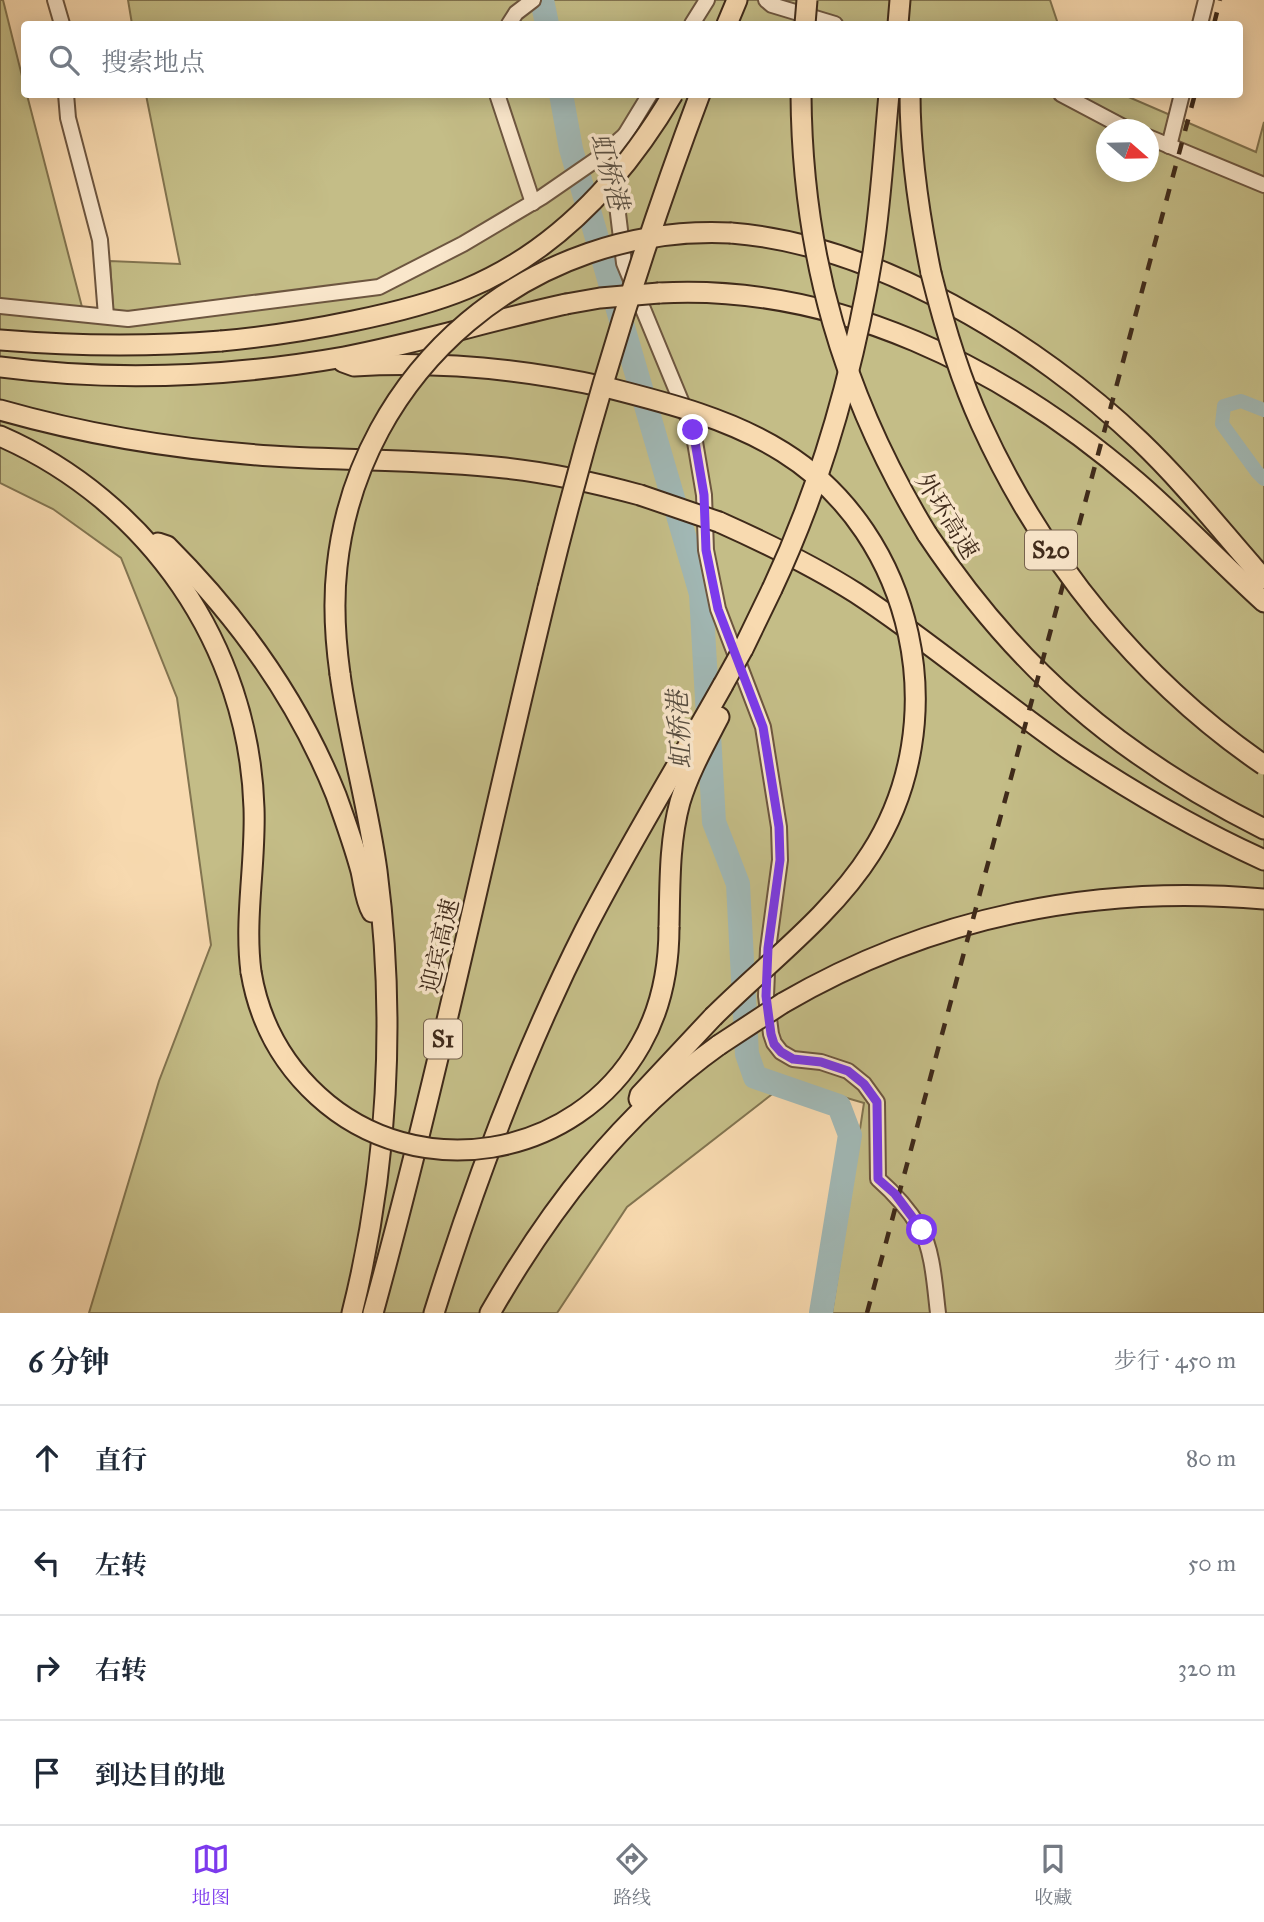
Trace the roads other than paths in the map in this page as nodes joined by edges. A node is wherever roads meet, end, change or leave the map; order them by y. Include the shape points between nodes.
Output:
1 (55, 0) edge
2 (533, 0) edge
3 (707, 0) edge
4 (737, 0) edge
5 (766, 0) edge
6 (807, 0) edge
7 (900, 0) edge
8 (1206, 0) edge
9 (512, 19) edge
10 (61, 21) edge
11 (694, 21) edge
12 (728, 21) edge
13 (804, 21) edge
14 (825, 21) edge
15 (898, 21) edge
16 (1201, 21) edge
17 (66, 98) edge
18 (499, 98) edge
19 (648, 98) edge
20 (670, 98) edge
21 (699, 98) edge
22 (801, 98) edge
23 (889, 98) edge
24 (910, 98) edge
25 (1069, 98) edge
26 (1181, 98) edge
27 (1108, 119) edge
28 (625, 135) junction
29 (1159, 142) edge
30 (1169, 146) junction
31 (1264, 184) edge
32 (538, 200) junction
33 (0, 306) edge
34 (106, 316) junction
35 (0, 340) edge
36 (334, 358) junction
37 (0, 367) edge
38 (0, 410) edge
39 (0, 436) edge
40 (145, 538) junction
41 (1264, 579) edge
42 (1264, 602) edge
43 (723, 685) junction
44 (1264, 765) edge
45 (1264, 829) edge
46 (1264, 860) edge
47 (1264, 899) edge
48 (383, 927) junction
49 (634, 1116) junction
50 (352, 1313) edge
51 (373, 1313) edge
52 (434, 1313) edge
53 (490, 1313) edge
54 (938, 1313) edge

1 - 10 street
2 - 9 street
3 - 11 street
4 - 12 highway
5 - 14 street
6 - 13 highway, bridge
7 - 15 highway
8 - 16 street
17 - 34 street via 100,240
18 - 32 street
19 - 28 street
20 - 35 highway, bridge via 638,148 567,226 509,267 467,288 330,326 221,341 92,345
21 - 51 highway, 迎宾高速 / S1, bridge via 620,328 577,475 434,1080
22 - 45 highway, 外环高速, bridge via 808,210 832,323 871,431 927,534 994,624 1074,705 1166,774
23 - 43 highway, bridge via 873,251 846,384 802,519
24 - 44 highway, S20, bridge via 916,195 930,273 965,386 998,459 1058,561 1107,623 1190,708
25 - 27 street
26 - 30 street
28 - 32 street
28 - 54 street via 616,197 624,263 693,430 704,495 706,550 718,609 763,727 780,860 768,948 766,996 771,1034 781,1052 793,1059 848,1071 877,1102 878,1179 922,1230 934,1271
29 - 30 street
30 - 31 street
32 - 34 street via 379,287 128,318
33 - 34 street
36 - 37 highway via 179,375 95,375
36 - 42 highway, bridge via 600,298 736,294 804,304 902,334 1035,406 1103,454
36 - 49 highway, bridge via 354,366 436,365 554,377 668,404 745,432 784,453 822,482 854,516 900,599 912,645 913,740 902,787 884,831 844,890 640,1095
38 - 46 highway, bridge via 168,445 271,456 504,468 640,495 719,522 854,592 1109,775
39 - 40 highway via 85,484
40 - 43 highway, bridge via 179,580 207,627 229,677 244,729 254,810 248,941 257,1002 265,1021 309,1088 376,1134 415,1146 476,1150 516,1142 554,1127 604,1092 641,1044 658,1007 667,967 677,817 691,774 723,708
40 - 48 highway via 167,546 196,575 242,629 281,686 330,781 370,908
41 - 48 highway, bridge via 1192,494 1084,392 1026,349 931,295 852,261 788,241 732,233 640,239 587,253 494,301 435,352 388,415 351,498 336,576 335,624
43 - 52 highway via 621,863 532,1042
47 - 49 highway, bridge via 1189,894 1080,901 960,926 837,974 783,1003 719,1045
48 - 50 highway via 387,1013 384,1108 374,1204
49 - 53 highway via 558,1206

